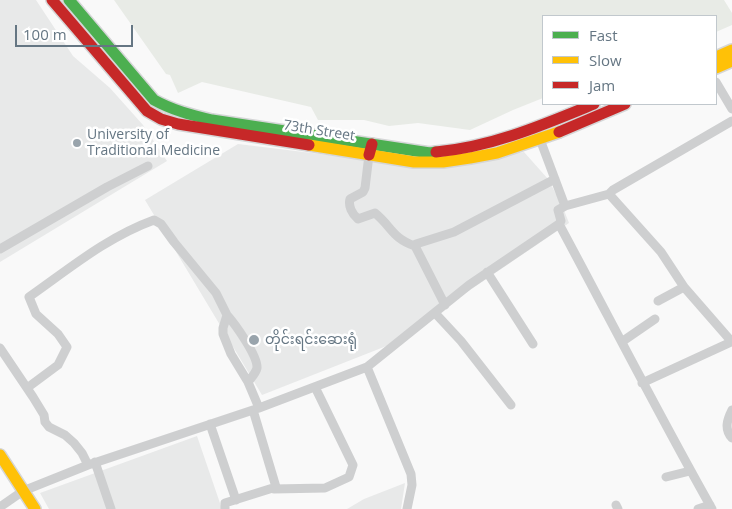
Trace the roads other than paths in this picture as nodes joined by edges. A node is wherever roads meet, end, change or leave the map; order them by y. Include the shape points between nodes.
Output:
1 (52, 0) edge
2 (69, 0) edge
3 (732, 50) edge
4 (717, 57) edge
5 (732, 61) edge
6 (717, 68) edge
7 (717, 84) edge
8 (591, 105) edge
9 (623, 105) edge
10 (732, 109) edge
11 (732, 120) edge
12 (535, 127) junction
13 (540, 139) junction
14 (371, 150) junction
15 (148, 166) dead end
16 (555, 179) junction
17 (609, 194) junction
18 (565, 206) junction
19 (559, 224) junction
20 (415, 246) junction
21 (0, 249) edge
22 (488, 272) junction
23 (684, 287) junction
24 (658, 301) dead end
25 (445, 305) junction
26 (435, 313) junction
27 (227, 316) junction
28 (655, 319) dead end
29 (623, 341) junction
30 (731, 342) edge
31 (533, 344) dead end
32 (0, 348) edge
33 (368, 367) junction
34 (248, 382) junction
35 (642, 383) junction
36 (27, 388) junction
37 (315, 388) junction
38 (511, 405) dead end
39 (256, 409) junction
40 (732, 410) edge
41 (210, 424) junction
42 (732, 438) edge
43 (0, 455) edge
44 (91, 463) junction
45 (690, 471) junction
46 (666, 477) dead end
47 (274, 489) junction
48 (24, 491) junction
49 (236, 500) junction
50 (0, 507) edge
51 (711, 507) edge
52 (35, 509) edge
53 (111, 509) edge
54 (225, 509) edge
55 (407, 509) edge
56 (698, 509) edge

1 - 14 main road, 73th Street via 152,115 178,124
2 - 14 main road, 73th Street via 146,92 162,106
3 - 4 main road
5 - 6 main road
7 - 10 street
8 - 12 main road, 73th Street
9 - 13 main road, 73th Street
11 - 17 street
12 - 13 street
12 - 14 main road, 73th Street via 452,152
13 - 14 main road, 73th Street via 494,154 438,163 414,162
13 - 16 street
14 - 20 street via 365,188 350,199 352,213 361,219 375,213 393,234
15 - 21 street
16 - 18 street
16 - 20 street via 454,232 418,242
17 - 18 street
17 - 23 street via 661,252
18 - 19 street via 558,210
19 - 22 street
19 - 29 street
20 - 25 street
22 - 25 street
22 - 31 street
23 - 24 street
23 - 30 street
25 - 26 street
26 - 33 street
26 - 38 street
27 - 34 street via 223,334
27 - 34 street via 241,333 256,363 257,369
27 - 36 street via 216,293 161,224 151,221 79,260 29,297 36,314 67,347 58,365
28 - 29 street
29 - 35 street
30 - 35 street
32 - 36 street
33 - 37 street
33 - 55 street via 411,474
34 - 39 street
35 - 45 street
36 - 44 street via 49,427 65,435
37 - 39 street
37 - 47 street via 353,465 349,477 325,488
39 - 41 street
39 - 47 street via 276,485
40 - 42 street via 726,422
41 - 44 street
41 - 49 street
43 - 48 main road
44 - 48 street
44 - 53 street
45 - 46 street
45 - 51 street
47 - 49 street
48 - 50 street
48 - 52 main road
49 - 54 street via 226,503
51 - 56 street

